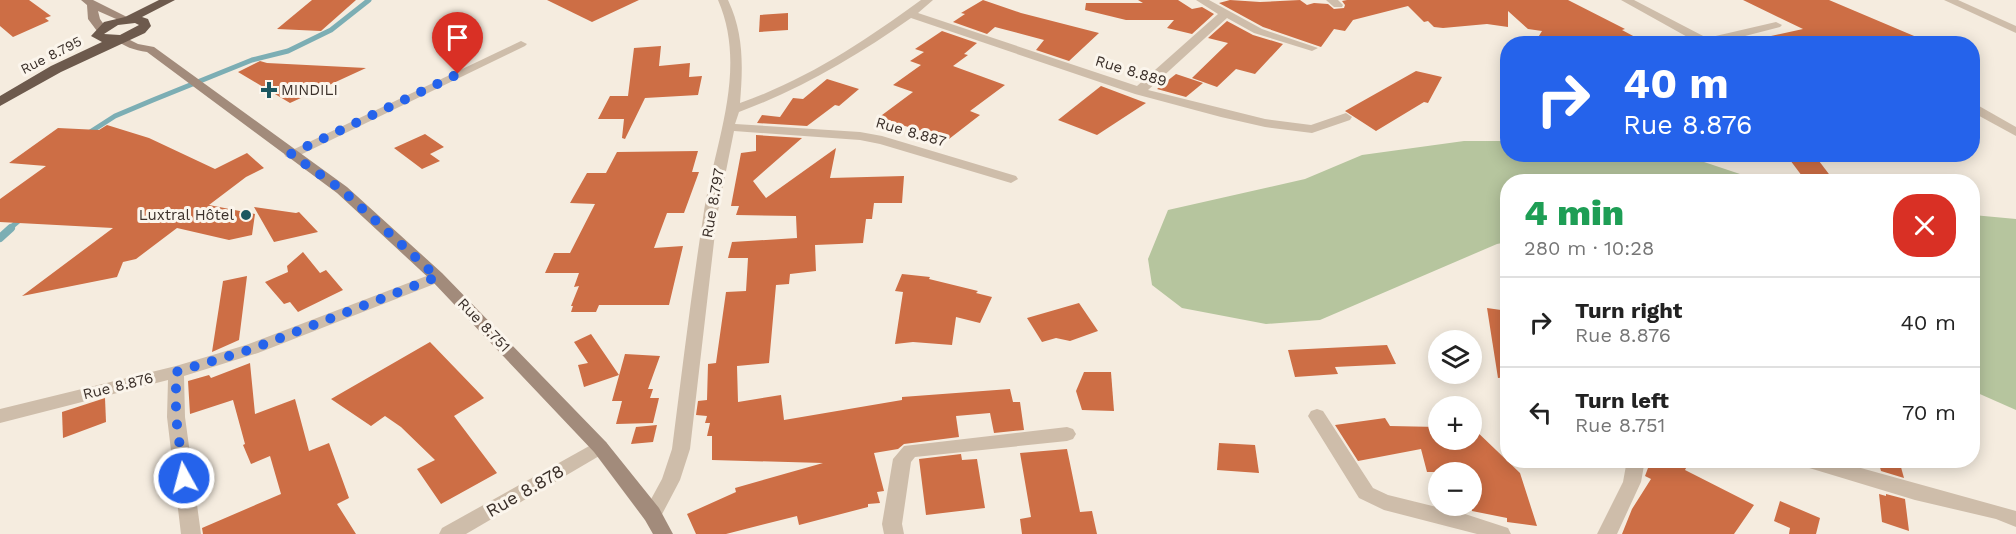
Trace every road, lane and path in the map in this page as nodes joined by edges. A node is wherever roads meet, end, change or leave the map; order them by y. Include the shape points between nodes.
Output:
1 (170, 0) edge
2 (182, 0) edge
3 (723, 0) edge
4 (928, 0) edge
5 (1201, 0) edge
6 (1626, 0) edge
7 (1949, 0) edge
8 (89, 3) edge
9 (1226, 13) junction
10 (910, 14) junction
11 (128, 20) junction
12 (1776, 25) dead end
13 (142, 26) junction
14 (2016, 30) edge
15 (99, 33) junction
16 (1695, 36) edge
17 (1734, 36) edge
18 (119, 38) junction
19 (520, 44) dead end
20 (1312, 48) dead end
21 (150, 49) junction
22 (56, 69) junction
23 (1139, 91) junction
24 (0, 102) edge
25 (733, 110) junction
26 (1980, 111) edge
27 (1346, 117) dead end
28 (728, 127) junction
29 (2016, 132) edge
30 (291, 154) junction
31 (1011, 179) dead end
32 (437, 277) junction
33 (176, 372) junction
34 (0, 416) edge
35 (1317, 416) dead end
36 (1067, 434) dead end
37 (600, 447) junction
38 (1635, 468) edge
39 (1834, 468) edge
40 (652, 514) junction
41 (2016, 519) edge
42 (893, 529) edge
43 (191, 534) edge
44 (449, 534) edge
45 (663, 534) edge
46 (1501, 534) edge
47 (1607, 534) edge

1 - 11 highway
2 - 13 highway
3 - 25 street, Rue 8.797 via 739,52
4 - 10 street
5 - 9 street
6 - 16 street
7 - 14 street
8 - 11 main road
8 - 15 main road
9 - 20 street via 1274,37
9 - 23 street
10 - 23 street, Rue 8.889
10 - 25 street via 794,86
11 - 13 highway
11 - 15 highway
12 - 17 street
13 - 18 highway, Rue 8.795
13 - 21 main road, Rue 8.751
15 - 18 highway via 101,38
15 - 22 highway
18 - 21 main road
18 - 22 highway, Rue 8.795
19 - 30 street
21 - 30 main road, Rue 8.751
22 - 24 highway, Rue 8.795
23 - 27 street, Rue 8.889 via 1295,129 1312,129
25 - 28 street, Rue 8.797
26 - 29 street
28 - 31 street, Rue 8.887 via 882,140
28 - 40 street, Rue 8.797 via 703,261 681,449 671,480
30 - 32 main road, Rue 8.751 via 342,190
32 - 33 street, Rue 8.876 via 252,349
32 - 37 main road, Rue 8.751
33 - 34 street, Rue 8.876
33 - 43 street via 176,417
35 - 46 street via 1366,493 1384,502
36 - 42 street via 910,451 902,459
37 - 40 main road, Rue 8.751
37 - 44 street, Rue 8.878
38 - 47 street via 1632,482
39 - 41 street
40 - 45 main road, Rue 8.751

